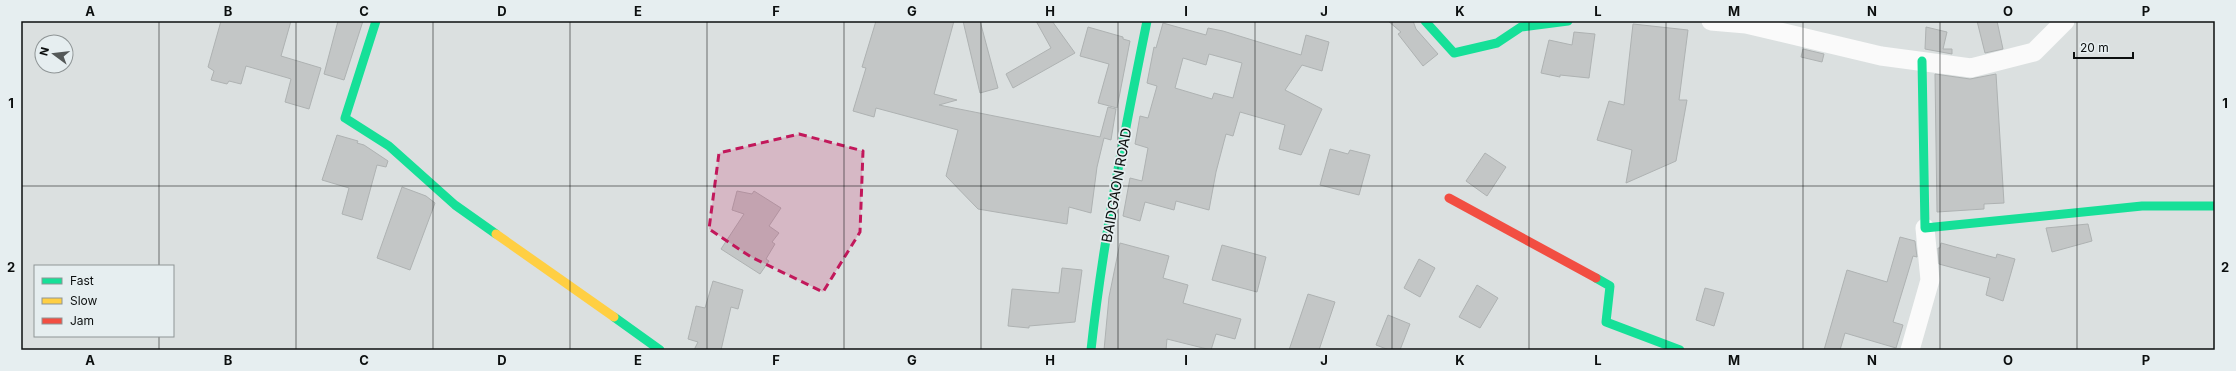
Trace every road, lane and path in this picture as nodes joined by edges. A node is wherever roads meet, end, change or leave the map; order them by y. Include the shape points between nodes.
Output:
1 (376, 21) edge
2 (1147, 21) edge
3 (1425, 21) edge
4 (1568, 21) edge
5 (1711, 21) edge
6 (2065, 21) edge
7 (1922, 61) junction
8 (1448, 198) dead end
9 (2215, 206) edge
10 (1925, 228) junction
11 (660, 350) edge
12 (1091, 350) edge
13 (1680, 350) edge
14 (1910, 350) edge

1 - 11 street via 346,118 389,146 455,205
2 - 12 street, BAIDGAON ROAD via 1127,119 1097,295
3 - 4 street via 1454,53 1497,43 1521,27
5 - 7 street via 1746,24 1881,56
6 - 7 street via 2034,52 1971,68
7 - 10 street
8 - 13 street via 1610,286 1606,322
9 - 10 street via 2142,206
10 - 14 street via 1930,280

